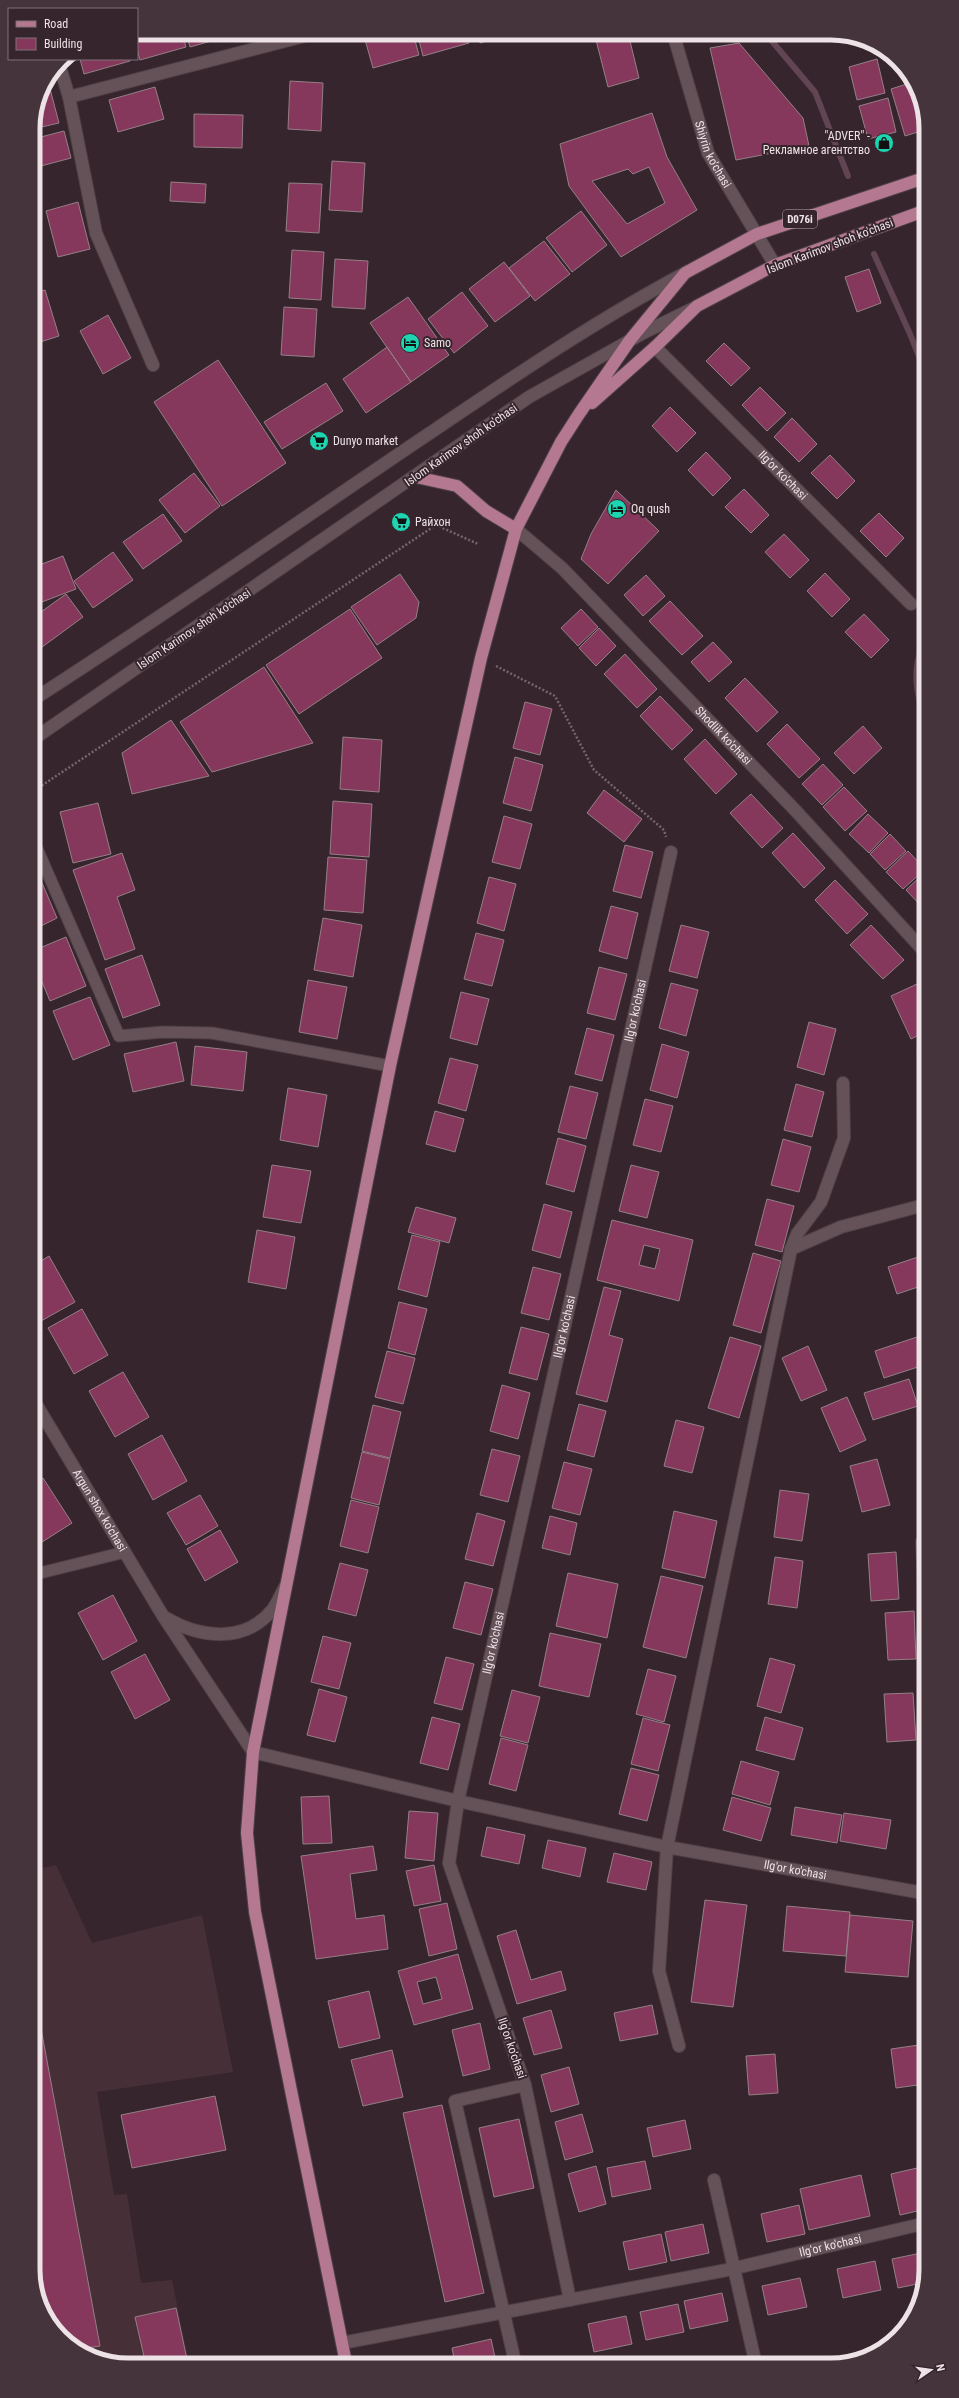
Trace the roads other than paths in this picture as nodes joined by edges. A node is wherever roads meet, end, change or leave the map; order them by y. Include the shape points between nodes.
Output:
1 (289, 40) edge
2 (675, 40) edge
3 (61, 71) edge
4 (69, 97) junction
5 (919, 180) edge
6 (919, 213) edge
7 (758, 234) junction
8 (775, 265) junction
9 (685, 273) junction
10 (697, 306) junction
11 (630, 340) junction
12 (655, 347) junction
13 (153, 365) dead end
14 (579, 414) junction
15 (416, 477) junction
16 (516, 529) junction
17 (911, 604) dead end
18 (40, 694) edge
19 (40, 734) edge
20 (671, 852) road end
21 (40, 855) edge
22 (919, 946) edge
23 (390, 1066) junction
24 (844, 1083) dead end
25 (919, 1206) edge
26 (791, 1249) junction
27 (40, 1411) edge
28 (125, 1552) junction
29 (40, 1573) edge
30 (286, 1586) junction
31 (163, 1616) junction
32 (253, 1752) junction
33 (458, 1801) junction
34 (668, 1847) junction
35 (919, 1893) edge
36 (680, 2046) dead end
37 (525, 2085) junction
38 (714, 2180) dead end
39 (919, 2225) edge
40 (734, 2269) junction
41 (570, 2300) junction
42 (503, 2312) junction
43 (342, 2343) junction
44 (345, 2358) edge
45 (514, 2358) edge
46 (754, 2358) edge

1 - 4 street
2 - 7 street, Shiyrin ko'chasi via 708,153
3 - 4 street
4 - 13 street via 96,233
5 - 7 main road, D076i
6 - 8 main road, Islom Karimov shoh ko'chasi
7 - 8 street, Shiyrin ko'chasi
7 - 9 main road, D076i
8 - 10 main road, Islom Karimov shoh ko'chasi
9 - 11 main road
9 - 18 street, D076i via 635,299 508,380 163,616
10 - 11 street, Islom Karimov shoh ko'chasi
10 - 12 main road
11 - 14 main road
11 - 15 street, Islom Karimov shoh ko'chasi via 529,397
12 - 14 main road
12 - 17 street, Ilg'or ko'chasi
14 - 16 main road via 561,442
15 - 16 main road via 457,486 486,511
15 - 19 street, Islom Karimov shoh ko'chasi
16 - 22 street, Shodlik ko'chasi via 562,568 795,810
16 - 23 main road via 481,658
20 - 33 street, Ilg'or ko'chasi
21 - 23 lane via 119,1036 162,1032 212,1033
23 - 30 main road
24 - 26 street via 844,1138 821,1202 797,1234
25 - 26 street via 841,1227
26 - 34 street
27 - 28 street, Argun shox ko'chasi
28 - 29 lane
28 - 31 street, Argun shox ko'chasi
30 - 31 street via 273,1608 257,1624 235,1632 212,1635 194,1631
30 - 32 main road
31 - 32 street, Argun shox ko'chasi
32 - 33 street, Ilg'or ko'chasi
32 - 43 main road via 247,1833 256,1912
33 - 34 street, Ilg'or ko'chasi
33 - 37 street, Ilg'or ko'chasi via 449,1863
34 - 35 street, Ilg'or ko'chasi
34 - 36 street via 659,1971
37 - 41 street, Ilg'or ko'chasi
37 - 42 street via 455,2102
38 - 40 street
39 - 40 street, Ilg'or ko'chasi
40 - 41 street, Ilg'or ko'chasi
40 - 46 street
41 - 42 street, Ilg'or ko'chasi
42 - 43 street, Ilg'or ko'chasi
42 - 45 street
43 - 44 main road

